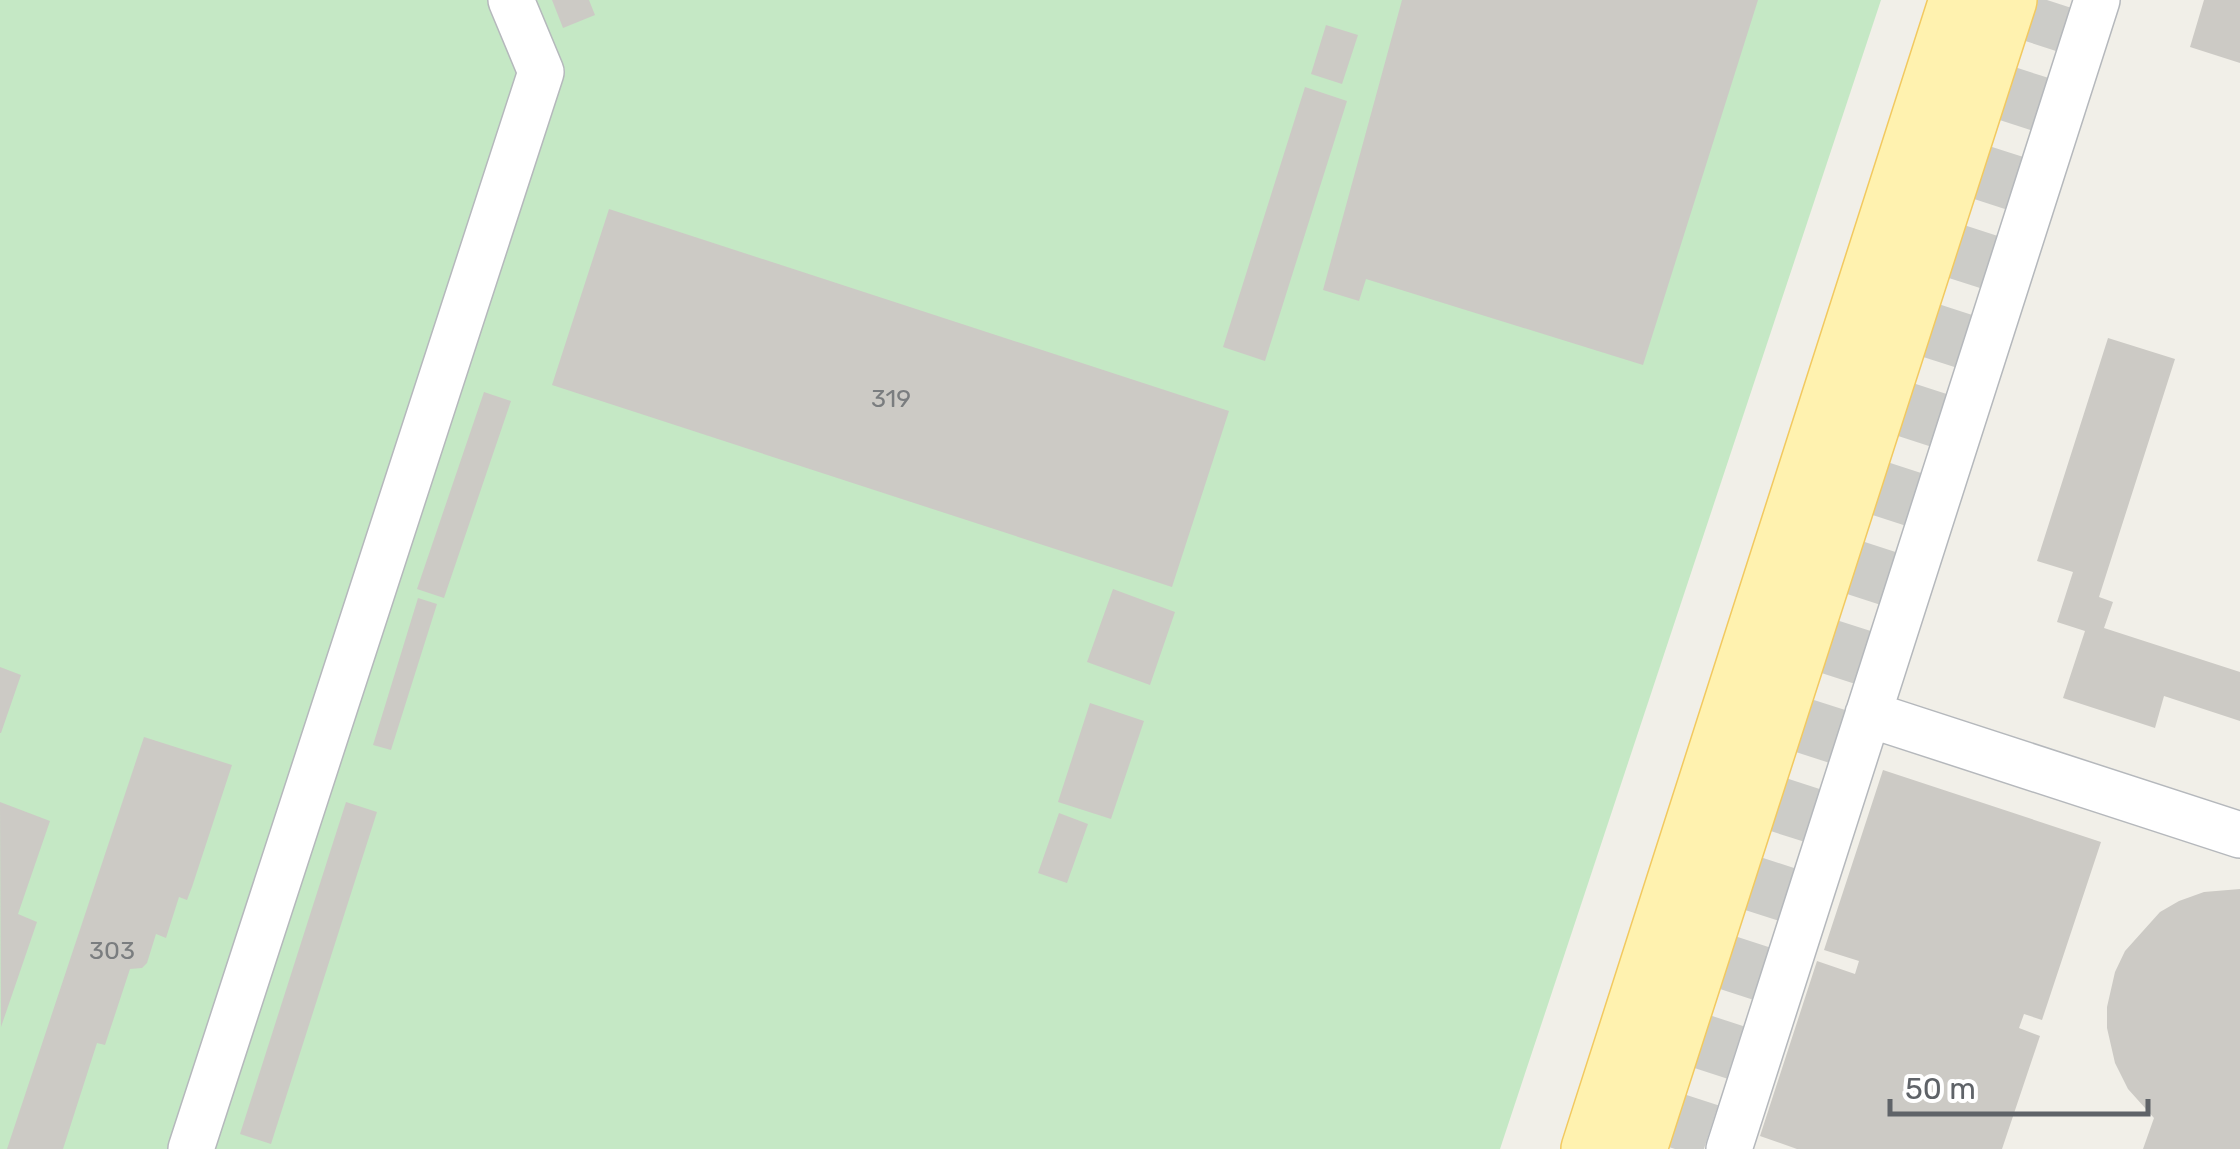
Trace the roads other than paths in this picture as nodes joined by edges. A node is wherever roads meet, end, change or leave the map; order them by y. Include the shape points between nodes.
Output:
1 (512, 0) edge
2 (1958, 0) edge
3 (2009, 0) edge
4 (2097, 0) edge
5 (1868, 714) junction
6 (2240, 835) edge
7 (191, 1149) edge
8 (1588, 1149) edge
9 (1638, 1149) edge
10 (1729, 1149) edge

1 - 7 street via 542,72
2 - 8 main road
3 - 9 main road
4 - 5 street
5 - 6 street
5 - 10 street

